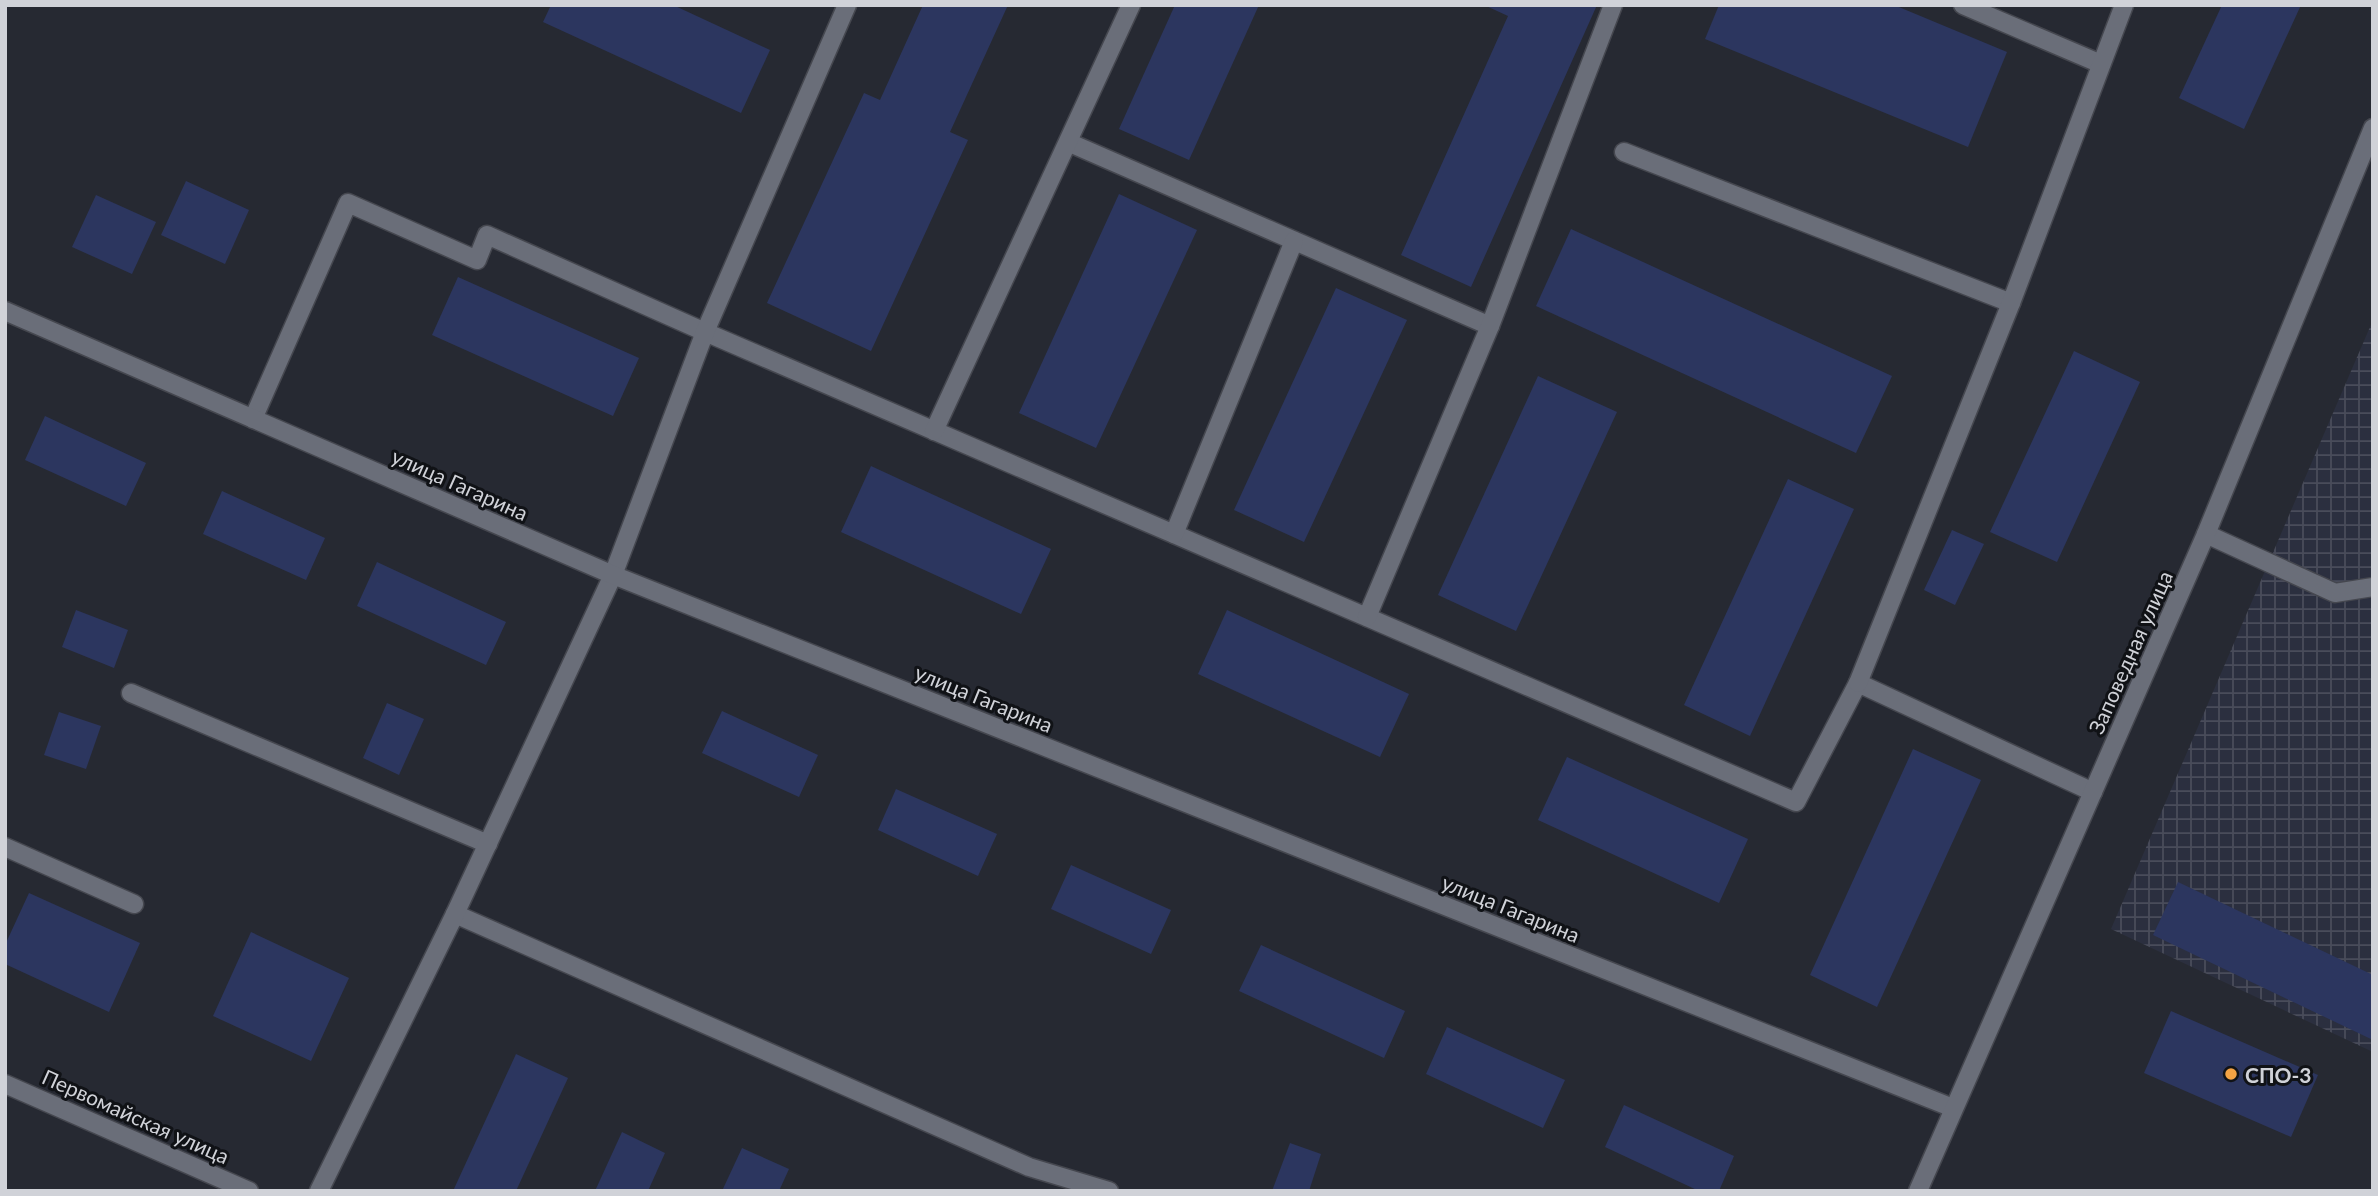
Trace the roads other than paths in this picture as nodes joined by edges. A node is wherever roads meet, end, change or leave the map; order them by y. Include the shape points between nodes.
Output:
1 (847, 5) edge
2 (1131, 5) edge
3 (1612, 5) edge
4 (1963, 5) edge
5 (2124, 5) edge
6 (2101, 64) junction
7 (2373, 128) edge
8 (1070, 142) junction
9 (1624, 152) dead end
10 (1294, 241) junction
11 (2011, 303) junction
12 (5, 311) edge
13 (1490, 326) junction
14 (705, 332) junction
15 (253, 419) junction
16 (934, 431) junction
17 (1174, 534) junction
18 (2206, 534) junction
19 (613, 575) junction
20 (2373, 587) edge
21 (1367, 617) junction
22 (1858, 682) junction
23 (131, 693) dead end
24 (2093, 792) junction
25 (488, 844) junction
26 (5, 847) edge
27 (134, 904) dead end
28 (455, 914) junction
29 (5, 1084) edge
30 (1954, 1108) junction
31 (249, 1191) edge
32 (319, 1191) edge
33 (1109, 1191) edge
34 (1918, 1191) edge

1 - 14 street
2 - 8 street
3 - 13 street
4 - 6 street
5 - 6 street
6 - 11 street
7 - 18 street, Заповедная улица
8 - 10 street
8 - 16 street
9 - 11 street
10 - 13 street
10 - 17 street
11 - 22 street
12 - 15 street, улица Гагарина
13 - 21 street
14 - 15 street via 487,235 477,260 348,203
14 - 16 street
14 - 19 street
15 - 19 street, улица Гагарина
16 - 17 street
17 - 21 street
18 - 20 street via 2335,593
18 - 24 street, Заповедная улица
19 - 25 street
19 - 30 street, улица Гагарина
21 - 22 street via 1796,802
22 - 24 street
23 - 25 street
24 - 30 street, Заповедная улица
25 - 28 street
26 - 27 street
28 - 32 street
28 - 33 street via 1028,1167
29 - 31 street, Первомайская улица
30 - 34 street, Заповедная улица

